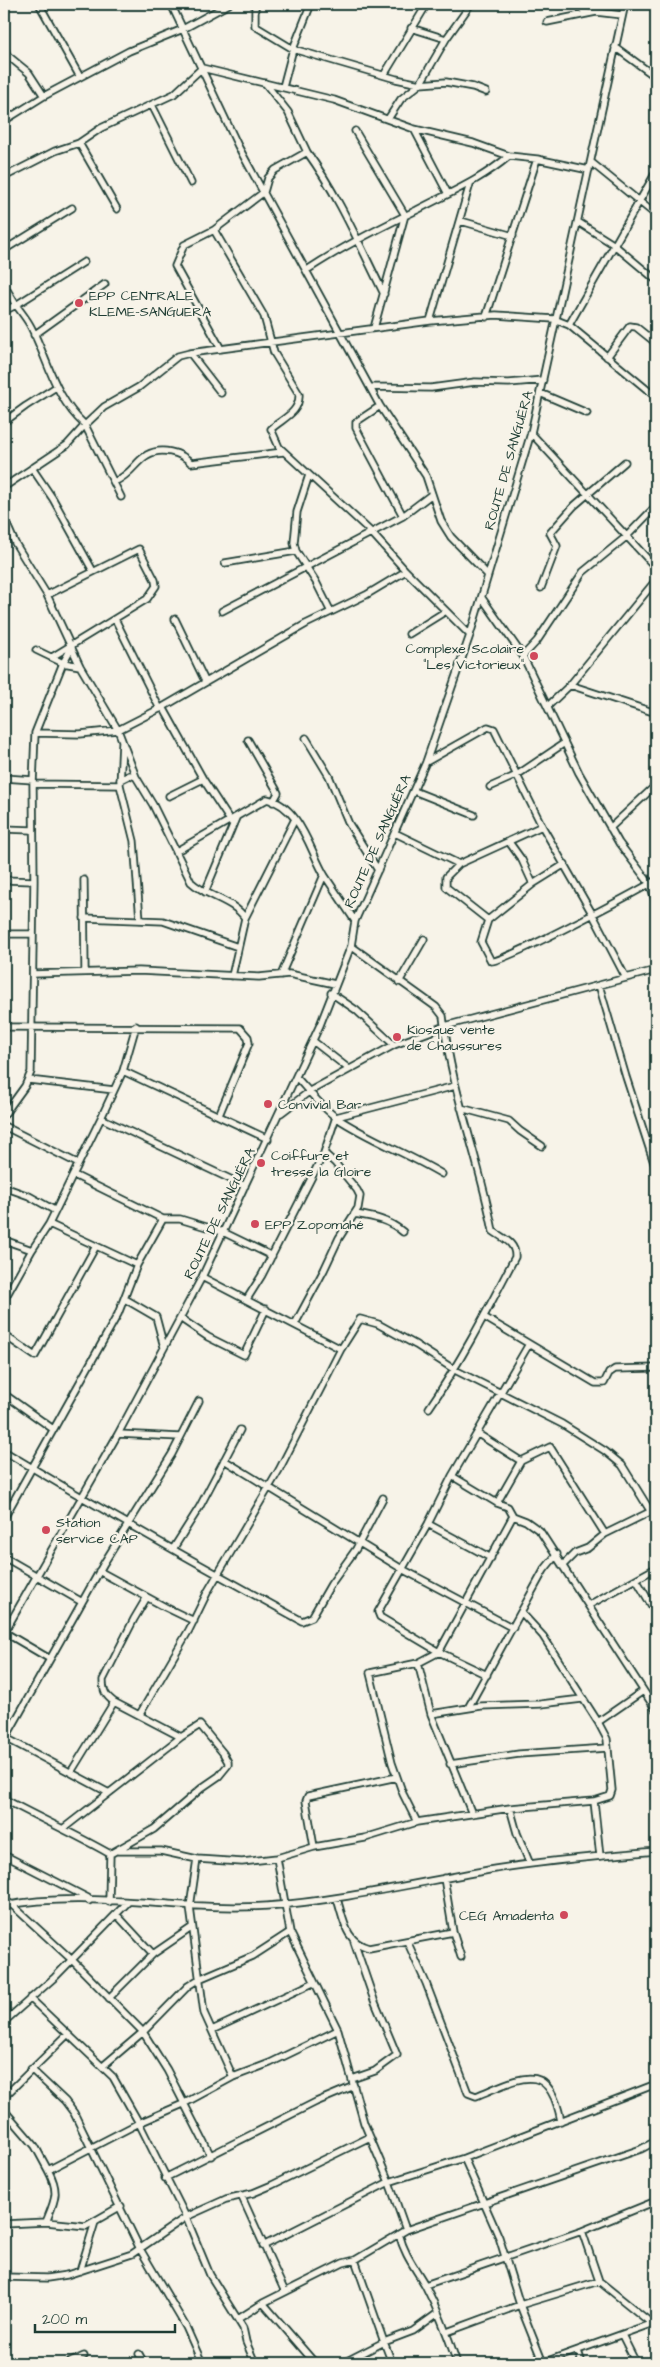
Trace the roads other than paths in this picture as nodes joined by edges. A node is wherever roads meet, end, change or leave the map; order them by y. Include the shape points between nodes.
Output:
1 (39, 4) edge
2 (171, 4) edge
3 (229, 4) edge
4 (255, 4) edge
5 (311, 4) edge
6 (471, 4) edge
7 (574, 4) edge
8 (626, 4) edge
9 (650, 4) edge
10 (424, 5) edge
11 (656, 9) edge
12 (588, 13) junction
13 (622, 16) junction
14 (547, 22) dead end
15 (412, 28) junction
16 (183, 29) junction
17 (446, 39) junction
18 (4, 47) edge
19 (615, 47) junction
20 (293, 49) junction
21 (202, 68) junction
22 (384, 75) junction
23 (80, 77) junction
24 (656, 77) edge
25 (265, 83) junction
26 (420, 84) junction
27 (283, 87) junction
28 (486, 92) dead end
29 (44, 96) junction
30 (152, 105) junction
31 (388, 119) junction
32 (4, 121) edge
33 (414, 129) junction
34 (354, 130) dead end
35 (78, 142) junction
36 (307, 152) junction
37 (509, 156) junction
38 (537, 159) junction
39 (592, 163) junction
40 (589, 170) junction
41 (656, 172) edge
42 (4, 177) edge
43 (191, 183) dead end
44 (470, 184) junction
45 (264, 192) junction
46 (448, 194) junction
47 (638, 201) junction
48 (72, 208) dead end
49 (117, 210) dead end
50 (405, 215) junction
51 (656, 215) edge
52 (461, 221) junction
53 (578, 222) junction
54 (214, 230) junction
55 (513, 236) junction
56 (358, 239) junction
57 (613, 244) junction
58 (4, 250) edge
59 (84, 262) dead end
60 (307, 270) junction
61 (656, 280) edge
62 (105, 284) dead end
63 (4, 285) edge
64 (384, 294) junction
65 (16, 305) junction
66 (4, 311) edge
67 (486, 317) junction
68 (554, 319) junction
69 (430, 321) junction
70 (569, 325) junction
71 (374, 328) junction
72 (340, 334) junction
73 (34, 335) junction
74 (272, 342) junction
75 (656, 343) edge
76 (221, 349) junction
77 (190, 353) junction
78 (607, 358) junction
79 (543, 380) junction
80 (56, 387) junction
81 (371, 387) junction
82 (221, 393) dead end
83 (540, 393) junction
84 (656, 397) edge
85 (380, 406) junction
86 (587, 413) dead end
87 (5, 420) edge
88 (85, 425) junction
89 (531, 433) junction
90 (283, 452) junction
91 (625, 462) dead end
92 (32, 468) junction
93 (309, 475) junction
94 (114, 482) junction
95 (4, 487) edge
96 (432, 494) junction
97 (588, 496) junction
98 (121, 497) dead end
99 (656, 506) edge
100 (403, 516) junction
101 (4, 518) edge
102 (370, 531) junction
103 (626, 537) junction
104 (296, 551) junction
105 (225, 563) dead end
106 (307, 566) junction
107 (656, 568) edge
108 (93, 571) junction
109 (406, 571) junction
110 (487, 574) junction
111 (656, 580) edge
112 (541, 588) dead end
113 (47, 595) junction
114 (482, 598) junction
115 (446, 611) junction
116 (222, 612) dead end
117 (331, 612) junction
118 (115, 619) junction
119 (175, 619) dead end
120 (408, 634) dead end
121 (470, 635) junction
122 (71, 645) junction
123 (36, 650) dead end
124 (523, 656) junction
125 (52, 657) junction
126 (63, 663) junction
127 (80, 666) junction
128 (205, 680) junction
129 (570, 685) junction
130 (548, 706) junction
131 (161, 708) junction
132 (656, 713) edge
133 (118, 730) junction
134 (35, 733) junction
135 (306, 738) dead end
136 (122, 740) junction
137 (248, 740) dead end
138 (563, 744) junction
139 (426, 762) junction
140 (517, 775) junction
141 (136, 777) junction
142 (4, 778) edge
143 (203, 779) junction
144 (33, 782) junction
145 (120, 783) junction
146 (656, 785) edge
147 (490, 787) dead end
148 (414, 791) junction
149 (169, 796) dead end
150 (273, 802) junction
151 (474, 815) dead end
152 (295, 819) junction
153 (233, 820) junction
154 (542, 826) junction
155 (610, 828) junction
156 (4, 830) edge
157 (32, 830) junction
158 (395, 833) junction
159 (510, 842) junction
160 (176, 852) junction
161 (459, 864) junction
162 (565, 864) junction
163 (378, 870) junction
164 (324, 875) junction
165 (4, 880) edge
166 (84, 880) dead end
167 (656, 880) edge
168 (34, 881) junction
169 (533, 884) junction
170 (650, 884) junction
171 (205, 892) junction
172 (656, 903) edge
173 (593, 915) junction
174 (84, 918) junction
175 (244, 918) junction
176 (140, 920) junction
177 (488, 920) junction
178 (355, 921) junction
179 (4, 934) edge
180 (32, 934) junction
181 (424, 940) dead end
182 (351, 946) junction
183 (238, 947) junction
184 (656, 970) edge
185 (85, 972) junction
186 (33, 974) junction
187 (282, 975) junction
188 (232, 976) junction
189 (626, 978) junction
190 (399, 982) junction
191 (335, 984) junction
192 (599, 985) junction
193 (331, 993) junction
194 (136, 1026) junction
195 (444, 1026) junction
196 (4, 1027) edge
197 (32, 1027) junction
198 (313, 1041) junction
199 (394, 1045) junction
200 (349, 1070) junction
201 (122, 1071) junction
202 (296, 1077) junction
203 (29, 1080) junction
204 (455, 1086) junction
205 (114, 1090) junction
206 (310, 1091) junction
207 (461, 1108) junction
208 (280, 1114) junction
209 (4, 1115) edge
210 (219, 1115) junction
211 (336, 1117) junction
212 (101, 1118) junction
213 (4, 1126) edge
214 (268, 1139) junction
215 (542, 1146) dead end
216 (324, 1153) junction
217 (77, 1163) junction
218 (656, 1169) edge
219 (442, 1174) dead end
220 (74, 1175) junction
221 (245, 1186) junction
222 (4, 1187) edge
223 (54, 1210) junction
224 (354, 1214) junction
225 (163, 1219) junction
226 (50, 1224) junction
227 (223, 1232) junction
228 (402, 1232) dead end
229 (4, 1240) edge
230 (96, 1246) junction
231 (32, 1250) junction
232 (272, 1256) junction
233 (136, 1265) junction
234 (202, 1277) junction
235 (4, 1297) edge
236 (125, 1298) junction
237 (247, 1299) junction
238 (266, 1309) junction
239 (484, 1317) junction
240 (180, 1318) junction
241 (295, 1324) junction
242 (4, 1335) edge
243 (529, 1344) junction
244 (164, 1348) junction
245 (341, 1349) junction
246 (656, 1368) edge
247 (455, 1370) junction
248 (4, 1394) edge
249 (501, 1394) junction
250 (199, 1401) dead end
251 (429, 1408) dead end
252 (53, 1429) junction
253 (240, 1430) dead end
254 (118, 1434) junction
255 (478, 1434) junction
256 (180, 1437) junction
257 (4, 1451) edge
258 (224, 1460) junction
259 (521, 1461) junction
260 (32, 1468) junction
261 (452, 1476) junction
262 (269, 1488) junction
263 (81, 1495) junction
264 (383, 1498) dead end
265 (497, 1504) junction
266 (653, 1510) edge
267 (5, 1514) edge
268 (513, 1516) junction
269 (428, 1524) junction
270 (128, 1525) junction
271 (605, 1534) junction
272 (360, 1543) junction
273 (173, 1549) junction
274 (556, 1554) junction
275 (4, 1557) edge
276 (491, 1558) junction
277 (562, 1566) junction
278 (656, 1568) edge
279 (402, 1569) junction
280 (99, 1571) junction
281 (218, 1574) junction
282 (38, 1576) junction
283 (636, 1579) junction
284 (147, 1597) junction
285 (82, 1602) junction
286 (465, 1603) junction
287 (589, 1604) junction
288 (521, 1612) junction
289 (656, 1613) edge
290 (194, 1620) junction
291 (513, 1628) junction
292 (4, 1632) edge
293 (439, 1652) junction
294 (50, 1659) junction
295 (418, 1663) junction
296 (487, 1675) junction
297 (643, 1691) junction
298 (582, 1698) junction
299 (114, 1702) junction
300 (468, 1708) junction
301 (656, 1710) edge
302 (140, 1714) junction
303 (431, 1714) junction
304 (598, 1722) junction
305 (181, 1737) junction
306 (5, 1739) edge
307 (608, 1748) junction
308 (450, 1764) junction
309 (71, 1772) junction
310 (397, 1776) junction
311 (109, 1793) junction
312 (4, 1798) edge
313 (594, 1801) junction
314 (510, 1808) junction
315 (472, 1814) junction
316 (417, 1822) junction
317 (64, 1828) junction
318 (314, 1847) junction
319 (118, 1851) junction
320 (656, 1851) edge
321 (110, 1854) junction
322 (4, 1856) edge
323 (600, 1856) junction
324 (277, 1858) junction
325 (197, 1859) junction
326 (530, 1864) junction
327 (444, 1878) junction
328 (337, 1899) junction
329 (4, 1901) edge
330 (89, 1901) junction
331 (108, 1902) junction
332 (128, 1902) junction
333 (11, 1904) junction
334 (285, 1904) junction
335 (4, 1906) edge
336 (190, 1907) junction
337 (117, 1916) junction
338 (191, 1928) junction
339 (290, 1932) junction
340 (454, 1932) junction
341 (408, 1941) junction
342 (354, 1942) junction
343 (153, 1954) junction
344 (461, 1957) dead end
345 (72, 1960) junction
346 (199, 1979) junction
347 (313, 1982) junction
348 (30, 1998) junction
349 (108, 1998) junction
350 (4, 2009) edge
351 (9, 2016) junction
352 (4, 2022) edge
353 (212, 2030) junction
354 (338, 2030) junction
355 (144, 2032) junction
356 (68, 2035) junction
357 (103, 2066) junction
358 (31, 2069) junction
359 (233, 2077) junction
360 (353, 2082) junction
361 (656, 2084) edge
362 (4, 2097) edge
363 (183, 2104) junction
364 (4, 2110) edge
365 (561, 2121) junction
366 (139, 2123) junction
367 (370, 2137) junction
368 (656, 2141) edge
369 (91, 2146) junction
370 (211, 2156) junction
371 (464, 2158) junction
372 (48, 2170) junction
373 (166, 2178) junction
374 (390, 2182) junction
375 (241, 2195) junction
376 (656, 2201) edge
377 (484, 2205) junction
378 (121, 2206) junction
379 (186, 2217) junction
380 (46, 2222) junction
381 (95, 2222) junction
382 (4, 2224) edge
383 (406, 2230) junction
384 (582, 2231) junction
385 (399, 2234) junction
386 (263, 2246) junction
387 (140, 2250) junction
388 (504, 2256) junction
389 (355, 2260) junction
390 (80, 2272) junction
391 (4, 2277) edge
392 (599, 2281) junction
393 (425, 2285) junction
394 (285, 2292) junction
395 (263, 2303) junction
396 (520, 2305) junction
397 (438, 2313) junction
398 (238, 2319) junction
399 (654, 2322) edge
400 (447, 2332) junction
401 (622, 2335) junction
402 (384, 2342) junction
403 (578, 2351) junction
404 (139, 2354) dead end
405 (84, 2356) dead end
406 (68, 2363) edge
407 (144, 2363) edge
408 (202, 2363) edge
409 (255, 2363) edge
410 (315, 2363) edge
411 (343, 2363) edge
412 (392, 2363) edge
413 (457, 2363) edge
414 (542, 2363) edge
415 (582, 2363) edge
416 (636, 2363) edge

1 - 23 street
2 - 16 street
3 - 16 street
4 - 20 street via 255,26
5 - 20 street
6 - 17 street
7 - 12 street
8 - 13 street, ROUTE DE SANGUÉRA
9 - 11 street
10 - 15 street
12 - 13 street
12 - 14 street
13 - 19 street, ROUTE DE SANGUÉRA
15 - 17 street
15 - 22 street
16 - 21 street
16 - 23 street via 129,51
17 - 26 street
18 - 29 street via 7,55 29,73
19 - 24 street
19 - 39 street, ROUTE DE SANGUÉRA
20 - 22 street
20 - 27 street
21 - 25 street
21 - 30 street via 180,90
21 - 45 street via 238,146
22 - 26 street
23 - 29 street
25 - 27 street
25 - 36 street via 288,112
26 - 28 street via 446,82
26 - 31 street via 400,99
27 - 31 street
29 - 32 street
30 - 35 street
30 - 43 street
31 - 33 street
33 - 37 street
33 - 46 street
34 - 50 street
35 - 42 street
35 - 49 street
36 - 45 street via 275,170 268,178
36 - 56 street
37 - 38 street
37 - 44 street
38 - 40 street
38 - 55 street
39 - 40 street, ROUTE DE SANGUÉRA
39 - 47 street
40 - 53 street, ROUTE DE SANGUÉRA
41 - 47 street
44 - 46 street
44 - 52 street
45 - 54 street
45 - 60 street
46 - 50 street
47 - 51 street
47 - 57 street
48 - 58 street
50 - 56 street
50 - 64 street
52 - 55 street
52 - 69 street
53 - 57 street
53 - 68 street, ROUTE DE SANGUÉRA
54 - 74 street via 264,316
54 - 76 street via 184,245 175,266
55 - 67 street
56 - 60 street
56 - 64 street
57 - 61 street
57 - 70 street
59 - 65 street
60 - 72 street
62 - 73 street
63 - 65 street
64 - 71 street
65 - 66 street
65 - 73 street
67 - 68 street
67 - 69 street
68 - 70 street
68 - 79 street, ROUTE DE SANGUÉRA
69 - 71 street
70 - 78 street
71 - 72 street
72 - 74 street
72 - 81 street
73 - 80 street
74 - 76 street
74 - 90 street via 274,353 299,394 297,406 285,420 271,429
75 - 78 street via 630,326
76 - 77 street
77 - 82 street
77 - 88 street via 178,356
78 - 84 street
79 - 81 street via 475,382 431,388
79 - 83 street, ROUTE DE SANGUÉRA
80 - 87 street
80 - 88 street
81 - 85 street
83 - 86 street
83 - 89 street, ROUTE DE SANGUÉRA
85 - 96 street via 426,476
85 - 100 street via 356,422 356,428
88 - 92 street via 67,446
88 - 94 street
89 - 97 street
89 - 110 street, ROUTE DE SANGUÉRA
90 - 93 street
90 - 94 street via 190,463 176,452 160,452 147,455 126,476
91 - 97 street
92 - 95 street
92 - 108 street via 53,498
93 - 102 street
93 - 104 street via 297,512
94 - 98 street
96 - 100 street
96 - 110 street via 441,521 451,537
97 - 103 street
97 - 112 street via 574,506 550,533 557,543
99 - 103 street
100 - 102 street
101 - 113 street via 15,543
102 - 106 street
102 - 109 street
103 - 107 street
103 - 124 street via 583,572 537,641
104 - 105 street
104 - 106 street
106 - 116 street
106 - 117 street
108 - 113 street
108 - 118 street via 139,549 155,580 156,586 147,599
109 - 115 street
109 - 117 street
110 - 114 street, ROUTE DE SANGUÉRA
111 - 129 street
113 - 122 street
114 - 121 street, ROUTE DE SANGUÉRA
114 - 124 street
115 - 120 street
115 - 121 street
117 - 128 street
118 - 122 street
118 - 131 street
119 - 128 street
121 - 139 street, ROUTE DE SANGUÉRA
122 - 125 street
122 - 126 street
122 - 127 street
123 - 125 street
124 - 130 street
125 - 126 street
126 - 127 street
126 - 134 street
127 - 133 street
128 - 131 street
129 - 130 street
129 - 132 street
130 - 138 street
131 - 133 street
131 - 143 street
133 - 134 street via 80,734
133 - 136 street
134 - 144 street
135 - 163 street via 330,776 349,824
136 - 141 street
136 - 145 street
137 - 150 street via 278,792
138 - 140 street
138 - 155 street
139 - 140 street via 491,728
139 - 148 street, ROUTE DE SANGUÉRA
140 - 147 street
140 - 154 street
141 - 145 street via 130,775
141 - 160 street
142 - 144 street
143 - 149 street
143 - 153 street
144 - 145 street
144 - 157 street
145 - 176 street via 134,841
146 - 155 street
148 - 151 street
148 - 158 street, ROUTE DE SANGUÉRA
150 - 152 street via 284,807
150 - 153 street via 267,800
152 - 164 street
152 - 175 street
153 - 160 street
153 - 171 street
154 - 159 street
154 - 162 street
155 - 170 street
156 - 157 street
157 - 168 street
158 - 161 street
158 - 163 street, ROUTE DE SANGUÉRA
159 - 161 street
159 - 169 street
160 - 171 street via 191,882
161 - 177 street via 446,877 446,887
162 - 169 street
162 - 173 street
163 - 178 street, ROUTE DE SANGUÉRA
164 - 178 street
164 - 187 street
165 - 168 street
166 - 174 street
167 - 170 street
168 - 180 street
169 - 177 street
170 - 172 street
170 - 173 street
171 - 175 street via 237,908
173 - 177 street via 494,962 489,959 481,942
173 - 189 street
174 - 176 street
174 - 185 street
175 - 183 street
176 - 183 street via 163,921
178 - 182 street, ROUTE DE SANGUÉRA
179 - 180 street
180 - 186 street
181 - 190 street
182 - 190 street
182 - 191 street, ROUTE DE SANGUÉRA
183 - 188 street
184 - 189 street
185 - 186 street
185 - 188 street
186 - 197 street
187 - 188 street
187 - 191 street
189 - 192 street
190 - 195 street via 436,1007 444,1016
191 - 193 street, ROUTE DE SANGUÉRA
192 - 195 street
192 - 218 street
193 - 198 street, ROUTE DE SANGUÉRA
193 - 199 street via 356,1010
194 - 197 street
194 - 201 street
194 - 210 street via 233,1026 244,1032 248,1043 246,1052
195 - 199 street
195 - 204 street
196 - 197 street
197 - 203 street
198 - 200 street
198 - 202 street, ROUTE DE SANGUÉRA
199 - 200 street
200 - 206 street
201 - 205 street
201 - 210 street
202 - 206 street
202 - 208 street, ROUTE DE SANGUÉRA
203 - 205 street
203 - 209 street
204 - 207 street
204 - 211 street
205 - 212 street
206 - 208 street
206 - 211 street
207 - 215 street via 509,1121
207 - 239 street via 493,1231 510,1242 515,1252
208 - 214 street, ROUTE DE SANGUÉRA
210 - 214 street
211 - 216 street
211 - 219 street
212 - 217 street
212 - 221 street
213 - 217 street
214 - 221 street, ROUTE DE SANGUÉRA
216 - 224 street via 357,1190 359,1202
216 - 232 street
217 - 220 street
220 - 223 street
220 - 225 street
221 - 227 street, ROUTE DE SANGUÉRA
222 - 223 street
223 - 226 street
224 - 228 street via 380,1218
224 - 241 street
225 - 227 street via 180,1219
225 - 233 street
226 - 230 street
226 - 231 street
227 - 232 street
227 - 234 street, ROUTE DE SANGUÉRA
229 - 231 street
230 - 233 street
230 - 242 street via 35,1356
231 - 235 street
232 - 237 street
233 - 236 street
234 - 237 street
234 - 240 street, ROUTE DE SANGUÉRA
236 - 244 street via 156,1317
236 - 252 street
237 - 238 street
238 - 240 street via 244,1355
238 - 241 street
239 - 243 street
239 - 247 street
240 - 244 street, ROUTE DE SANGUÉRA
241 - 245 street
243 - 246 street via 600,1384 615,1369
243 - 249 street
244 - 254 street, ROUTE DE SANGUÉRA
245 - 247 street via 358,1320 363,1319 416,1345
245 - 262 street
247 - 249 street
247 - 251 street
248 - 252 street
249 - 255 street
249 - 266 street via 562,1424 616,1458
250 - 256 street
252 - 260 street
253 - 258 street
254 - 256 street
254 - 263 street, ROUTE DE SANGUÉRA
255 - 259 street
255 - 261 street
256 - 270 street
257 - 260 street
258 - 262 street
258 - 273 street
259 - 265 street
259 - 271 street via 550,1447
260 - 263 street
260 - 267 street
261 - 265 street
261 - 269 street
262 - 272 street
262 - 281 street
263 - 270 street
263 - 282 street, ROUTE DE SANGUÉRA
264 - 272 street
265 - 268 street via 508,1507
266 - 271 street
268 - 274 street via 540,1531
268 - 276 street
269 - 276 street
269 - 279 street
270 - 273 street
270 - 280 street
271 - 277 street via 588,1548 575,1553
272 - 279 street
272 - 281 street via 312,1617 306,1621
273 - 281 street
274 - 277 street
274 - 288 street
275 - 282 street
276 - 286 street
277 - 287 street
278 - 283 street
279 - 286 street
279 - 293 street via 378,1614
280 - 284 street
280 - 285 street
281 - 290 street
282 - 285 street
282 - 292 street, ROUTE DE SANGUÉRA
283 - 287 street
283 - 289 street
284 - 290 street
284 - 299 street via 103,1680 105,1694
285 - 294 street
286 - 291 street
286 - 293 street
287 - 297 street
288 - 291 street
288 - 298 street via 543,1636
290 - 302 street
291 - 296 street
292 - 294 street
293 - 295 street
293 - 296 street
294 - 306 street
295 - 303 street
295 - 310 street via 369,1675
296 - 300 street
297 - 301 street
297 - 304 street
298 - 300 street
298 - 304 street
299 - 302 street
299 - 309 street
300 - 303 street
302 - 305 street
303 - 308 street
304 - 307 street
305 - 311 street
305 - 319 street via 200,1725 223,1753 228,1766 154,1829
306 - 309 street
307 - 308 street via 519,1754
307 - 313 street via 612,1790 610,1796
308 - 315 street
309 - 311 street
310 - 316 street
310 - 318 street via 308,1796 306,1802
311 - 317 street
312 - 317 street via 46,1823
313 - 314 street
313 - 323 street
314 - 315 street
314 - 326 street
315 - 316 street
316 - 318 street via 365,1838
317 - 321 street
318 - 324 street
319 - 321 street
319 - 325 street via 161,1851
320 - 323 street
321 - 331 street
322 - 330 street
323 - 326 street
324 - 325 street via 231,1862
324 - 334 street
325 - 336 street
326 - 327 street
327 - 328 street
327 - 340 street
328 - 334 street
328 - 342 street
329 - 333 street
330 - 331 street
330 - 333 street via 52,1899
331 - 332 street
332 - 336 street
332 - 337 street
333 - 335 street
333 - 345 street
334 - 336 street
334 - 339 street
336 - 338 street
337 - 343 street
337 - 345 street
338 - 343 street
338 - 346 street
339 - 346 street via 253,1956
339 - 347 street
340 - 341 street
340 - 344 street
341 - 342 street via 369,1948
341 - 365 street via 468,2093 476,2096 521,2078 538,2078 553,2097
342 - 360 street via 397,2055
343 - 349 street
345 - 348 street
345 - 349 street
346 - 353 street via 204,2013
346 - 355 street
347 - 353 street
347 - 354 street
348 - 351 street
348 - 356 street
349 - 355 street
350 - 351 street
351 - 352 street
353 - 359 street
354 - 359 street
354 - 360 street
355 - 357 street
355 - 363 street
356 - 357 street
356 - 358 street
357 - 366 street
358 - 362 street
358 - 369 street via 65,2101
359 - 363 street
360 - 367 street
360 - 370 street
361 - 365 street
363 - 366 street
363 - 370 street
364 - 372 street via 35,2146
365 - 371 street
366 - 369 street
366 - 373 street
367 - 374 street
367 - 375 street via 272,2185
368 - 377 street
369 - 372 street
369 - 378 street
370 - 373 street
371 - 374 street
371 - 377 street
372 - 380 street via 56,2193
373 - 379 street
374 - 383 street
374 - 386 street
375 - 379 street
375 - 386 street
376 - 384 street
377 - 383 street
377 - 388 street
378 - 381 street
378 - 387 street
379 - 387 street
379 - 398 street via 210,2275
380 - 381 street via 78,2227
380 - 382 street
381 - 390 street
383 - 385 street
384 - 388 street
384 - 392 street
385 - 389 street
385 - 393 street via 404,2252
386 - 394 street
387 - 390 street
387 - 408 street via 183,2322
388 - 393 street
388 - 396 street
389 - 394 street
389 - 402 street
390 - 391 street via 47,2278
392 - 396 street
392 - 399 street
393 - 397 street
394 - 395 street
395 - 398 street
395 - 410 street
396 - 400 street
396 - 414 street
397 - 400 street
397 - 402 street via 419,2327
398 - 409 street
399 - 401 street
400 - 413 street
401 - 403 street
401 - 416 street
402 - 411 street
402 - 412 street
403 - 414 street
403 - 415 street
404 - 407 street
405 - 406 street

